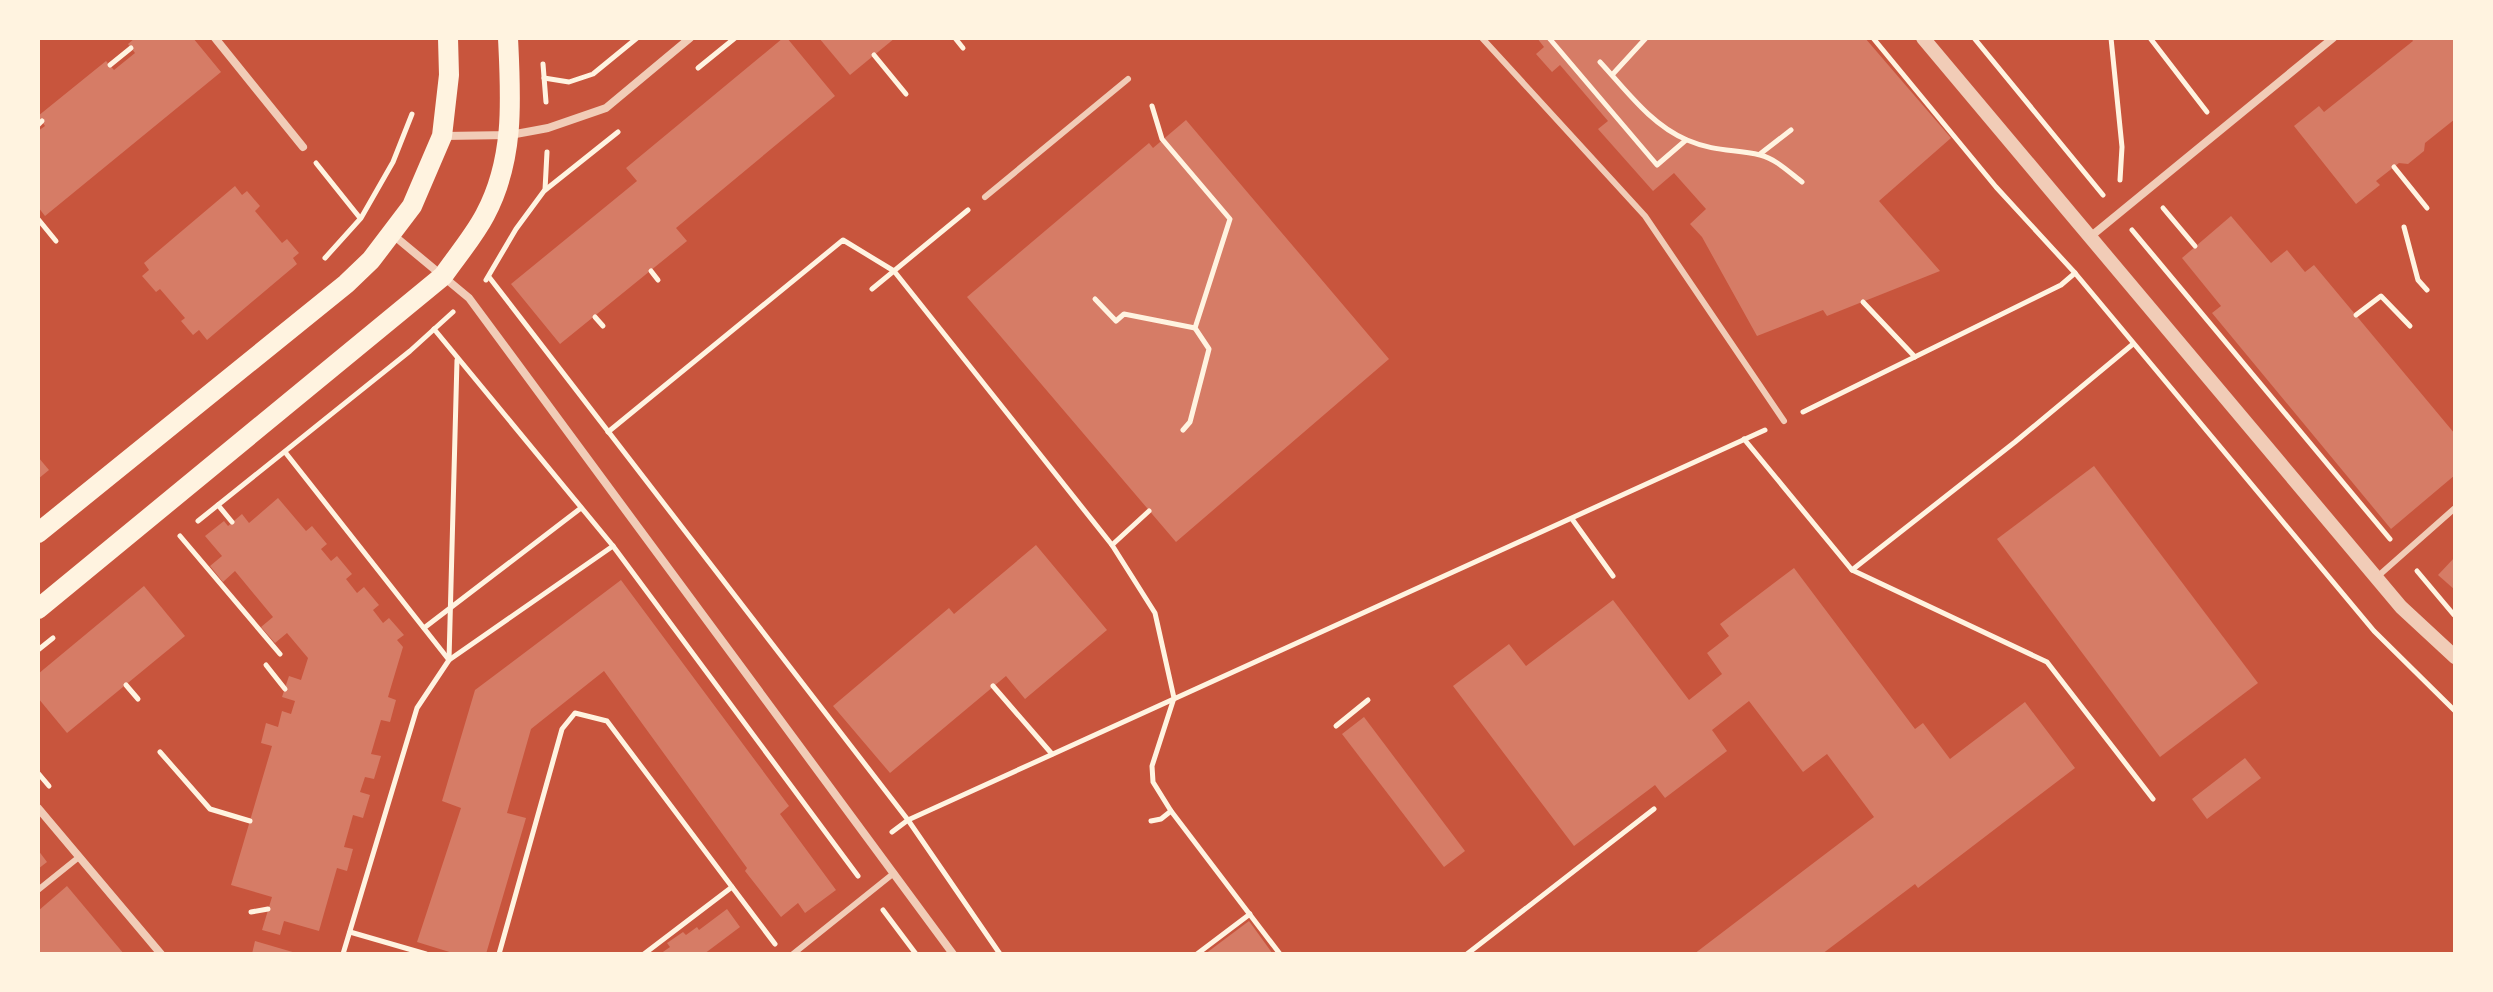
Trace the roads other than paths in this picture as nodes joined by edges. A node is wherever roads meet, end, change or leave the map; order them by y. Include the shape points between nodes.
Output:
1 (215, 38) edge
2 (448, 38) edge
3 (508, 38) edge
4 (690, 38) edge
5 (1482, 38) edge
6 (1923, 38) edge
7 (2333, 38) edge
8 (1128, 79) dead end
9 (510, 135) junction
10 (442, 136) junction
11 (303, 147) road end
12 (985, 197) road end
13 (392, 234) junction
14 (2090, 237) junction
15 (443, 276) junction
16 (1784, 421) road end
17 (2455, 508) edge
18 (38, 533) edge
19 (2377, 577) junction
20 (38, 609) edge
21 (2455, 657) edge
22 (38, 808) edge
23 (79, 857) junction
24 (894, 873) junction
25 (38, 890) edge
26 (161, 954) edge
27 (793, 954) edge
28 (953, 954) edge

1 - 11 street
2 - 10 main road
3 - 9 main road
4 - 9 street via 606,108
5 - 16 lane via 1645,216
6 - 14 street
7 - 14 street
8 - 12 lane
9 - 10 street
9 - 15 main road via 485,215
10 - 13 main road via 412,206
13 - 15 street
13 - 18 main road via 346,284
14 - 19 street
15 - 20 main road
15 - 24 street via 469,298
17 - 19 lane
19 - 21 street
22 - 23 street
23 - 25 lane
23 - 26 street
24 - 27 lane
24 - 28 street

